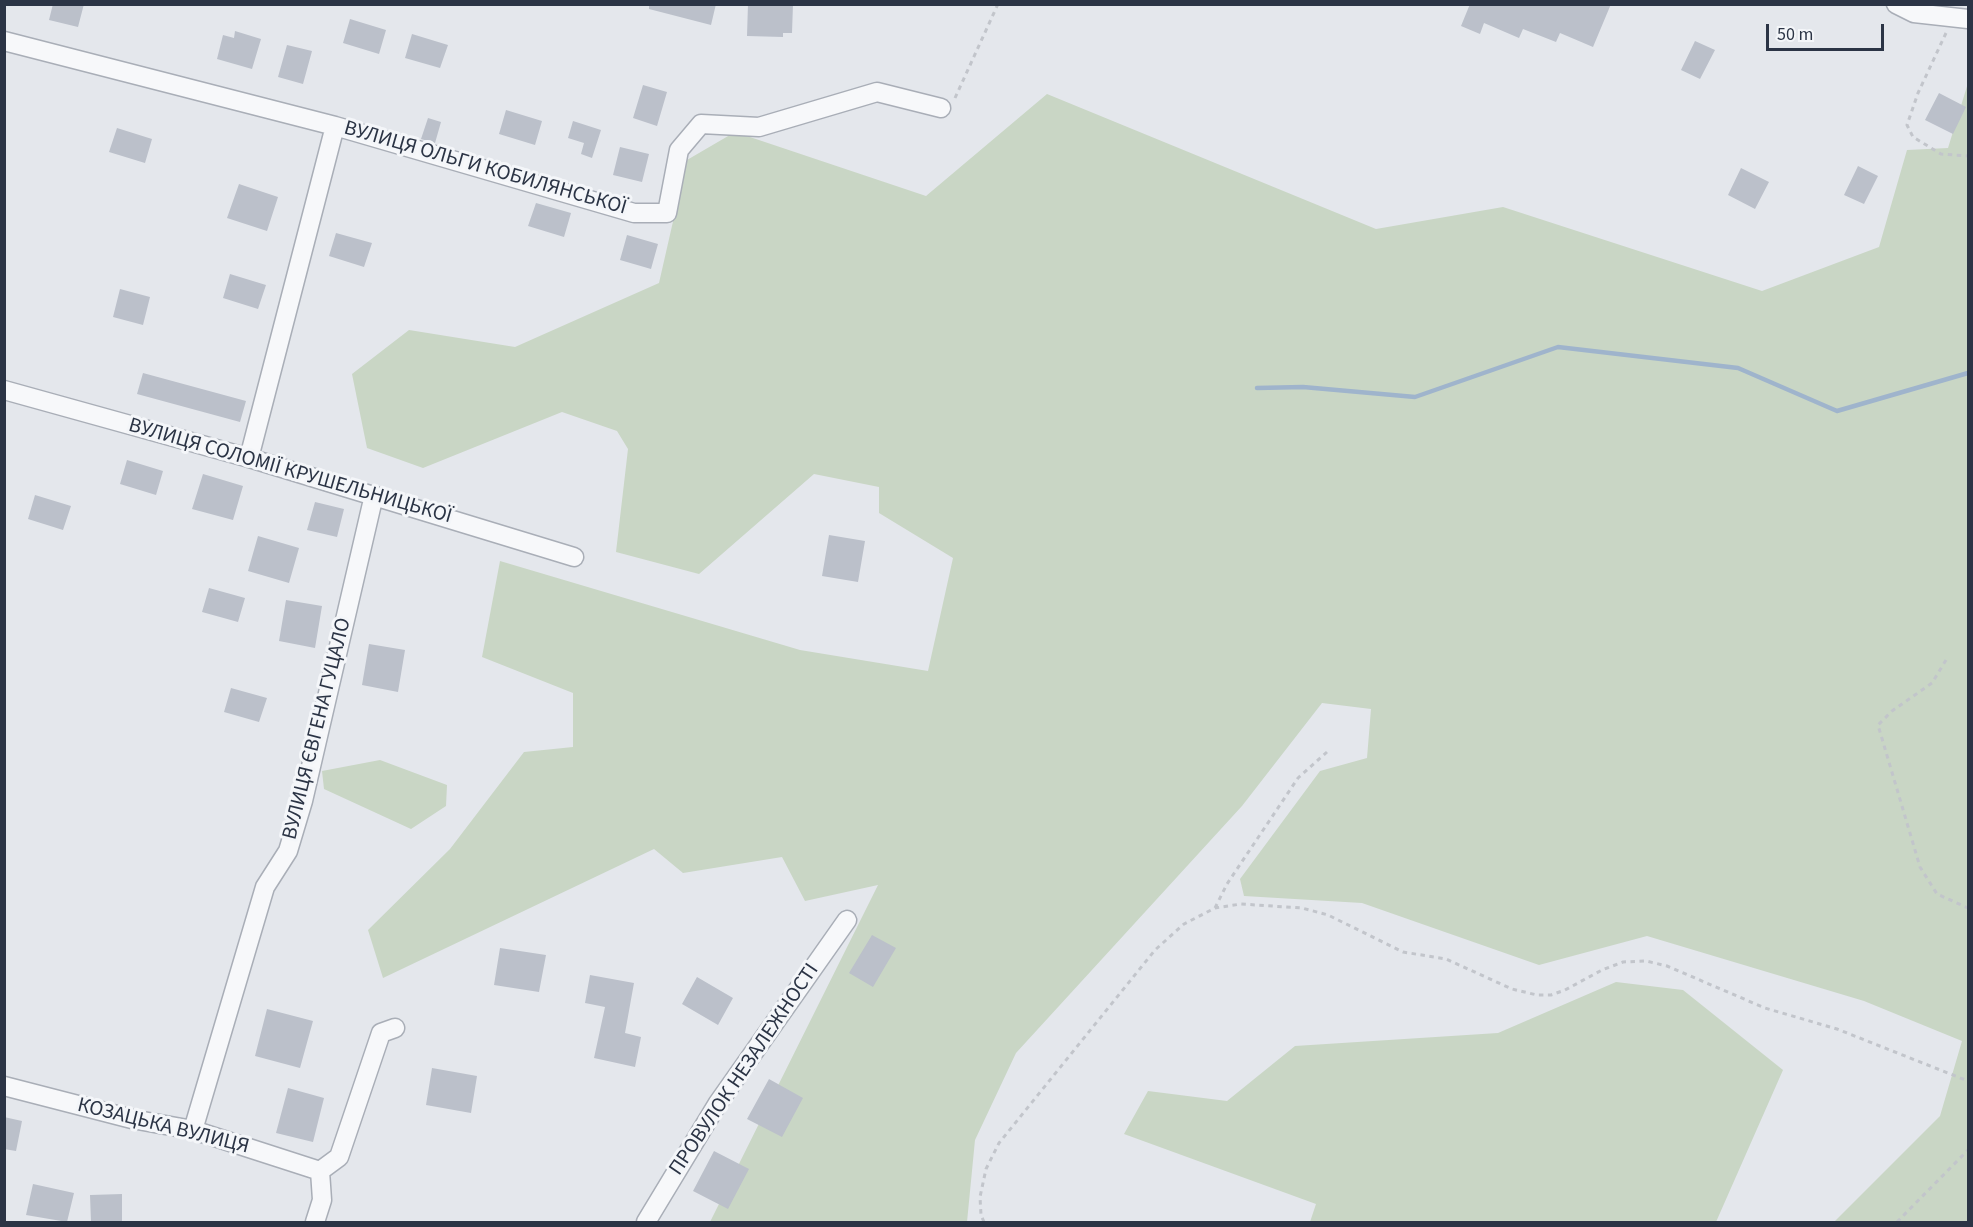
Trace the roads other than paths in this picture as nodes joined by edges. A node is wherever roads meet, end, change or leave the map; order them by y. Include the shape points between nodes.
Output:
1 (1896, 4) edge
2 (1961, 19) edge
3 (4, 41) edge
4 (941, 108) road end
5 (334, 126) junction
6 (4, 390) edge
7 (249, 458) junction
8 (374, 495) junction
9 (574, 557) dead end
10 (847, 920) dead end
11 (395, 1028) dead end
12 (4, 1086) edge
13 (193, 1130) junction
14 (320, 1171) junction
15 (315, 1222) edge
16 (646, 1222) edge

1 - 2 street via 1914,13
3 - 5 street, ВУЛИЦЯ ОЛЬГИ КОБИЛЯНСЬКОЇ
4 - 5 street, ВУЛИЦЯ ОЛЬГИ КОБИЛЯНСЬКОЇ via 877,92 759,127 701,124 679,150 667,213 634,213
5 - 7 street
6 - 7 street, ВУЛИЦЯ СОЛОМІЇ КРУШЕЛЬНИЦЬКОЇ
7 - 8 street, ВУЛИЦЯ СОЛОМІЇ КРУШЕЛЬНИЦЬКОЇ
8 - 9 street, ВУЛИЦЯ СОЛОМІЇ КРУШЕЛЬНИЦЬКОЇ
8 - 13 street, ВУЛИЦЯ ЄВГЕНА ГУЦАЛО via 303,801 288,851 265,887
10 - 16 street, ПРОВУЛОК НЕЗАЛЕЖНОСТІ via 718,1103
11 - 14 street via 381,1033 339,1157
12 - 13 street, КОЗАЦЬКА ВУЛИЦЯ via 132,1119
13 - 14 street, КОЗАЦЬКА ВУЛИЦЯ
14 - 15 street via 322,1200

